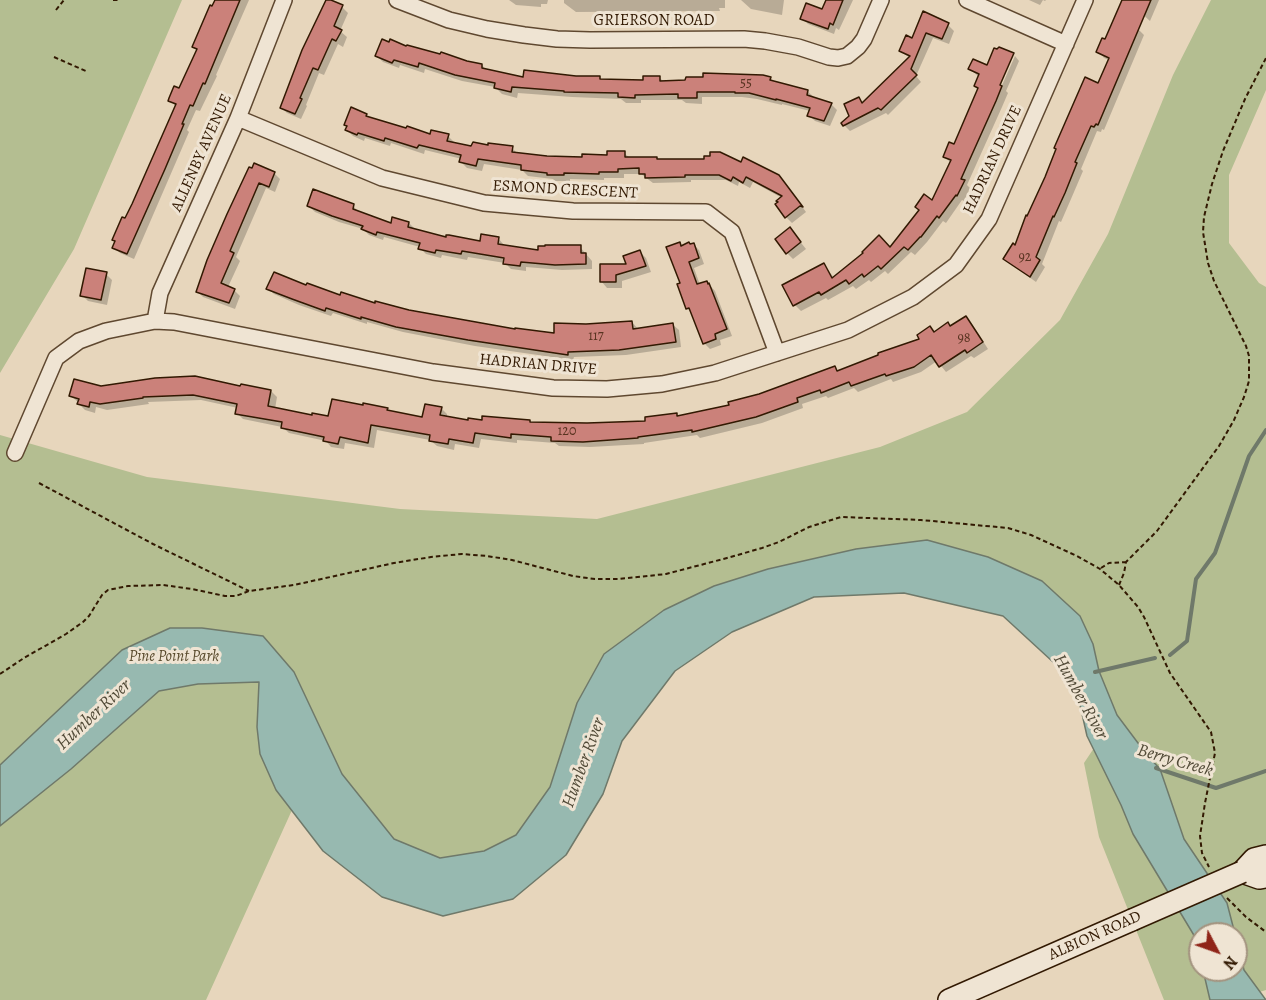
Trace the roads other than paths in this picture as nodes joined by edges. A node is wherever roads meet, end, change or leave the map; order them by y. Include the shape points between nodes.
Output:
1 (284, 0) edge
2 (397, 0) edge
3 (881, 0) edge
4 (967, 0) edge
5 (1085, 0) edge
6 (1066, 44) junction
7 (238, 118) junction
8 (154, 321) junction
9 (777, 353) junction
10 (15, 453) dead end
11 (1266, 856) edge
12 (1242, 872) junction
13 (1266, 877) edge
14 (949, 1000) edge

1 - 7 street, ALLENBY AVENUE
2 - 3 street, GRIERSON ROAD via 449,20 524,35 576,40 754,40 838,58 847,56 864,39
4 - 6 street
5 - 6 street, HADRIAN DRIVE
6 - 9 street, HADRIAN DRIVE via 988,219 956,265 913,297 848,330
7 - 8 street, ALLENBY AVENUE via 160,293
7 - 9 street, ESMOND CRESCENT via 382,178 484,203 573,211 706,212 732,232
8 - 9 street, HADRIAN DRIVE via 433,372 553,388 662,384 715,373
8 - 10 street, HADRIAN DRIVE via 79,341 56,358
11 - 12 main road, ALBION ROAD via 1254,859
12 - 13 main road
12 - 14 main road, ALBION ROAD, bridge

